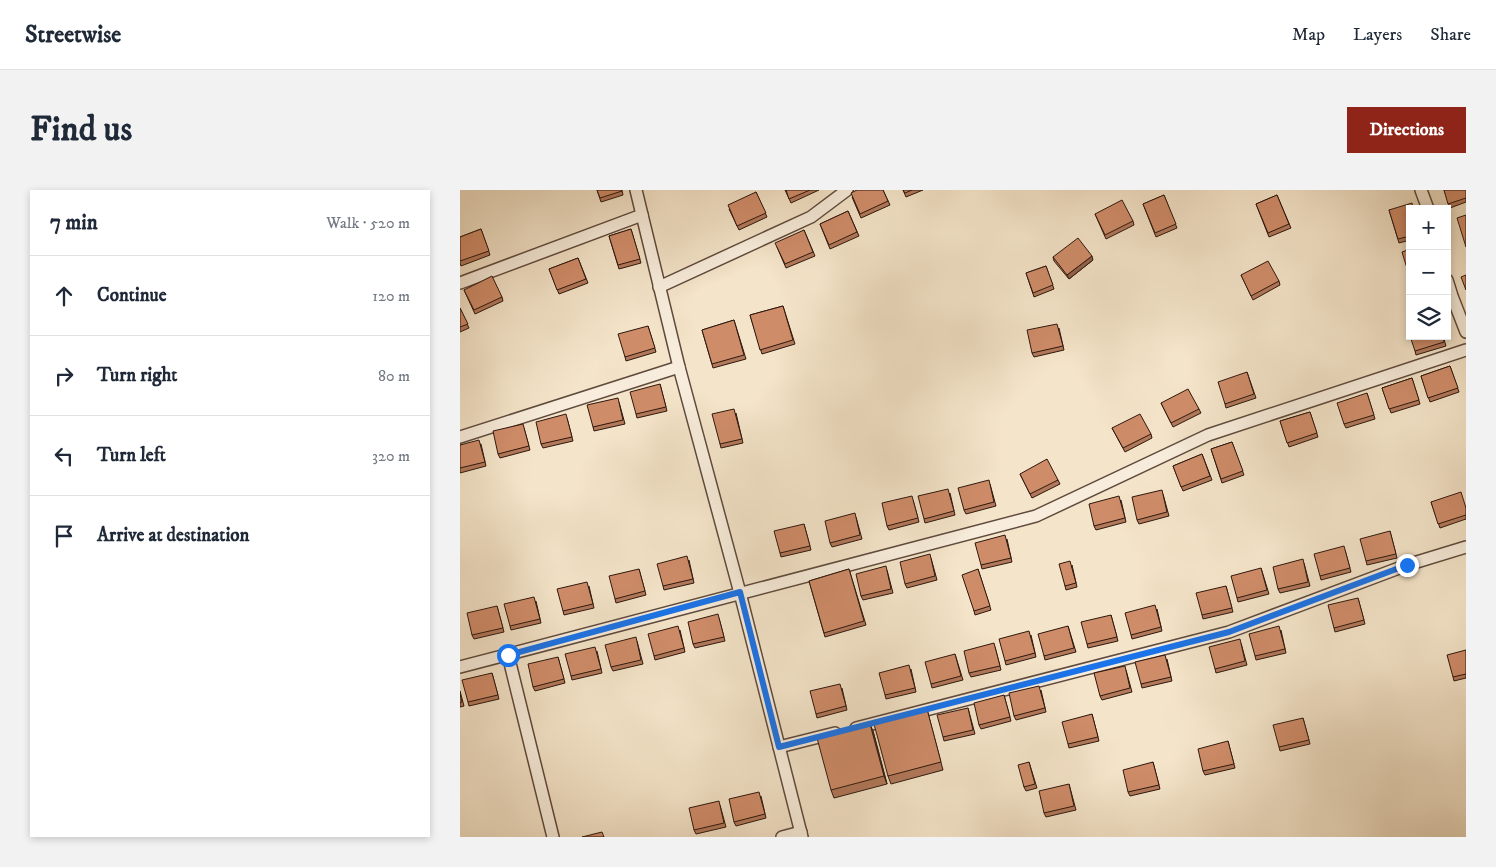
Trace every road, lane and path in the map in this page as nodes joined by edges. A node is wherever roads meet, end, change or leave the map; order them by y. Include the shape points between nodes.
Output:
1 (636, 190) edge
2 (847, 190) edge
3 (1421, 190) edge
4 (1427, 205) edge
5 (642, 215) junction
6 (460, 283) edge
7 (659, 287) junction
8 (1451, 293) edge
9 (1466, 332) edge
10 (1466, 350) edge
11 (679, 367) junction
12 (460, 436) edge
13 (1466, 547) edge
14 (740, 592) junction
15 (508, 655) junction
16 (460, 667) edge
17 (779, 747) junction
18 (802, 835) edge
19 (553, 837) edge
20 (782, 837) edge

1 - 5 street
2 - 7 street via 812,217
3 - 4 street
5 - 6 street
5 - 7 street
7 - 11 street
8 - 9 street
10 - 14 street via 1208,435 1036,516
11 - 12 street
11 - 14 street
13 - 17 street via 1407,565 1229,632
14 - 15 street
14 - 17 street
15 - 16 street
15 - 19 street
17 - 18 street
18 - 20 street

